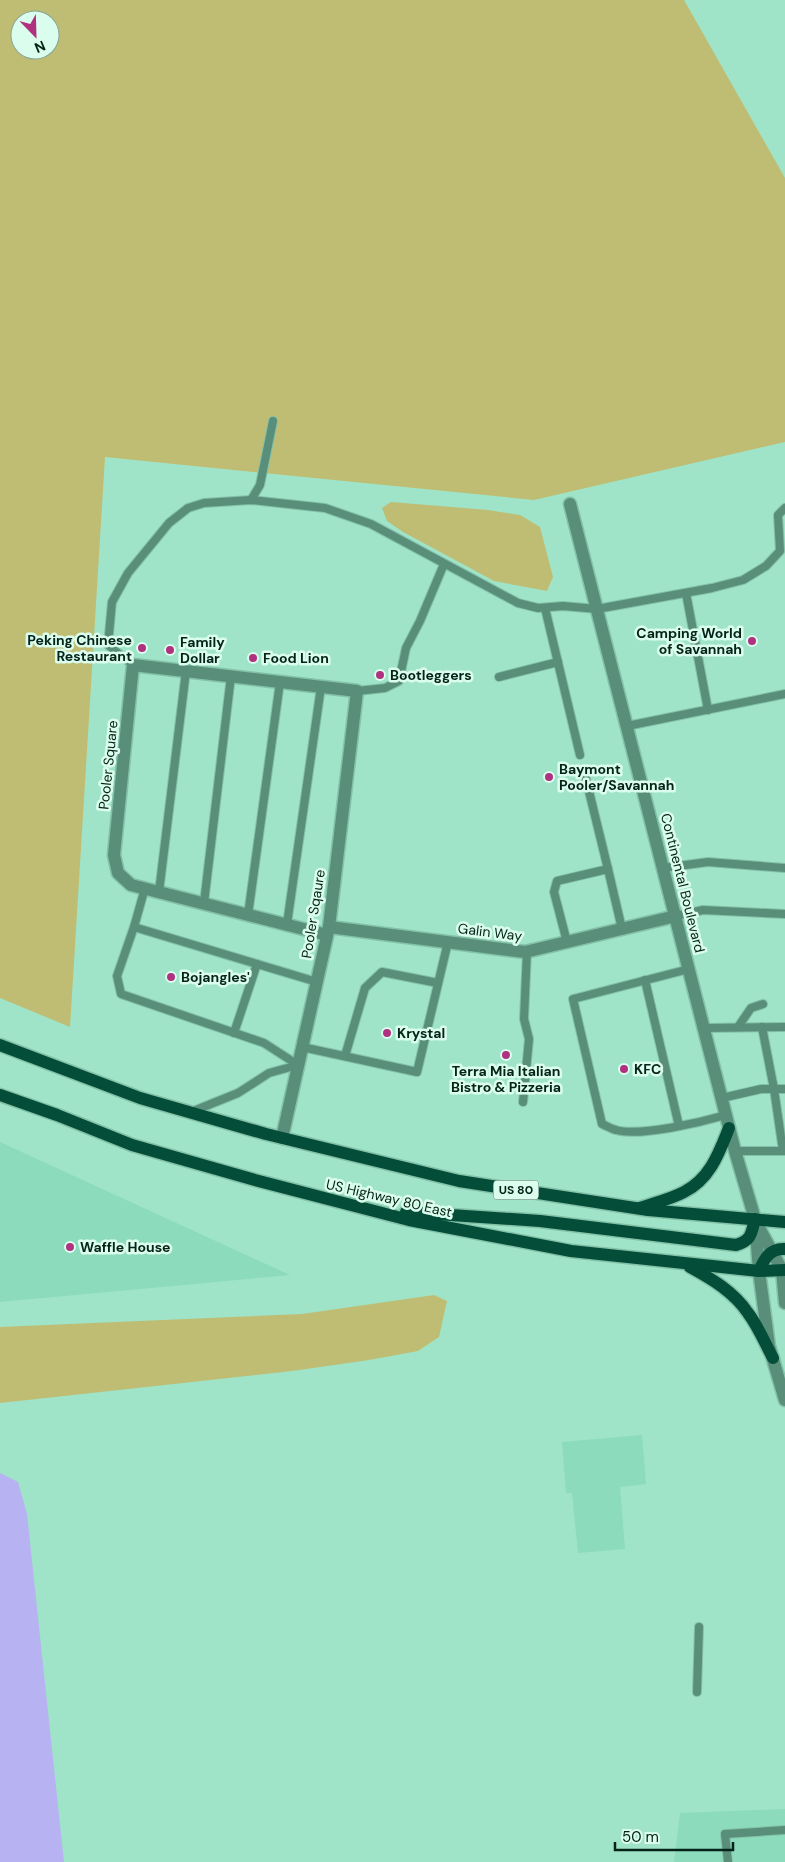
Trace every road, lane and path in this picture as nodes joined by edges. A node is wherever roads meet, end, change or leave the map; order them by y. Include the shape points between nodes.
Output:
1 (273, 421) dead end
2 (251, 500) junction
3 (570, 504) dead end
4 (785, 508) edge
5 (444, 564) junction
6 (686, 593) junction
7 (545, 608) junction
8 (597, 609) junction
9 (558, 662) junction
10 (133, 665) junction
11 (186, 671) junction
12 (232, 676) junction
13 (499, 677) dead end
14 (280, 682) junction
15 (321, 687) junction
16 (357, 691) junction
17 (785, 694) edge
18 (708, 710) junction
19 (627, 726) junction
20 (580, 755) dead end
21 (586, 779) dead end
22 (663, 868) junction
23 (785, 868) edge
24 (608, 869) junction
25 (145, 888) junction
26 (159, 892) junction
27 (204, 903) junction
28 (785, 914) edge
29 (248, 915) junction
30 (676, 916) junction
31 (286, 924) junction
32 (134, 927) junction
33 (622, 929) junction
34 (328, 931) junction
35 (448, 942) junction
36 (567, 942) junction
37 (527, 951) junction
38 (257, 964) junction
39 (689, 969) junction
40 (645, 980) junction
41 (317, 982) junction
42 (438, 983) junction
43 (763, 1004) dead end
44 (738, 1027) junction
45 (762, 1027) junction
46 (785, 1027) edge
47 (704, 1028) junction
48 (234, 1033) junction
49 (0, 1045) edge
50 (302, 1047) junction
51 (345, 1056) junction
52 (298, 1065) junction
53 (774, 1089) junction
54 (785, 1089) edge
55 (0, 1094) edge
56 (722, 1098) junction
57 (523, 1102) dead end
58 (190, 1113) junction
59 (728, 1121) junction
60 (679, 1126) junction
61 (282, 1138) junction
62 (784, 1150) edge
63 (735, 1151) junction
64 (638, 1209) junction
65 (373, 1210) junction
66 (754, 1219) junction
67 (785, 1222) edge
68 (785, 1249) edge
69 (772, 1251) junction
70 (684, 1263) junction
71 (783, 1270) edge
72 (759, 1271) junction
73 (785, 1303) edge
74 (773, 1358) junction
75 (785, 1400) edge
76 (699, 1627) dead end
77 (697, 1692) dead end
78 (785, 1830) edge
79 (728, 1862) edge

1 - 2 lane via 260,485
2 - 5 lane via 325,508 371,524
2 - 10 lane via 204,503 188,508 169,523 128,574 112,602 108,644
3 - 8 street, Continental Boulevard
4 - 6 lane via 778,515 780,551 766,566 743,580
5 - 7 lane via 518,603
5 - 16 lane via 406,648 399,681 385,688
6 - 8 lane
6 - 18 lane
7 - 8 lane
7 - 9 lane
8 - 19 street, Continental Boulevard
9 - 13 lane
9 - 20 lane
10 - 11 street
10 - 25 street, Pooler Square via 114,855 118,873 131,885
11 - 12 street
11 - 26 lane
12 - 14 street
12 - 27 lane
14 - 15 street
14 - 29 lane
15 - 16 street
15 - 31 lane
16 - 34 street, Pooler Sqaure
17 - 18 lane
18 - 19 lane
19 - 22 street, Continental Boulevard
21 - 24 lane
22 - 23 lane via 708,862
22 - 30 street, Continental Boulevard
24 - 33 lane
24 - 36 lane via 557,882 554,892
25 - 26 street, Pooler Square
25 - 32 lane
26 - 27 street, Pooler Square
27 - 29 street, Pooler Square
28 - 30 lane via 703,910
29 - 31 street, Pooler Square
30 - 33 street, Galin Way
30 - 39 street, Continental Boulevard
31 - 34 street, Pooler Square
32 - 38 lane
32 - 48 lane via 117,976 121,994
33 - 36 street, Galin Way
34 - 35 street, Galin Way
34 - 41 street, Pooler Sqaure
35 - 37 street, Galin Way
35 - 42 lane
36 - 37 street, Galin Way
37 - 57 lane via 524,1019 529,1039
38 - 41 lane
38 - 48 lane
39 - 40 lane
39 - 47 street, Continental Boulevard
40 - 60 lane
40 - 60 lane via 573,999 602,1124 637,1133
41 - 50 street, Pooler Sqaure
42 - 51 lane via 382,972 365,988
42 - 51 lane via 417,1072
43 - 44 lane via 751,1008
44 - 45 lane
44 - 47 lane
45 - 46 lane
45 - 53 lane
47 - 56 street, Continental Boulevard
48 - 52 lane via 264,1043
49 - 58 main road, US 80 via 140,1098
50 - 51 lane
50 - 52 street, Pooler Sqaure
52 - 58 lane via 269,1073 238,1093
52 - 61 street, Pooler Sqaure
53 - 54 lane
53 - 56 lane
53 - 62 lane
55 - 65 main road, US Highway 80 East via 132,1145
56 - 59 street, Continental Boulevard
58 - 61 main road, US 80
59 - 60 lane
59 - 63 street, Continental Boulevard
59 - 64 main road via 717,1159 704,1178 684,1192
61 - 64 main road, US 80 via 459,1181
62 - 63 lane
63 - 66 street, Continental Boulevard
64 - 66 main road, US 80
65 - 66 main road via 540,1221 736,1245 746,1242 751,1236
65 - 70 main road, US Highway 80 East via 571,1251
66 - 67 main road, US 80
66 - 69 street
66 - 72 street, Continental Boulevard
68 - 69 main road
69 - 71 street
69 - 72 main road
70 - 72 main road, US Highway 80 East
70 - 74 main road via 714,1280 748,1312
71 - 72 main road, US Highway 80 East
71 - 73 street
72 - 74 street, Continental Boulevard
74 - 75 street, Continental Boulevard
76 - 77 lane
78 - 79 lane via 725,1834

